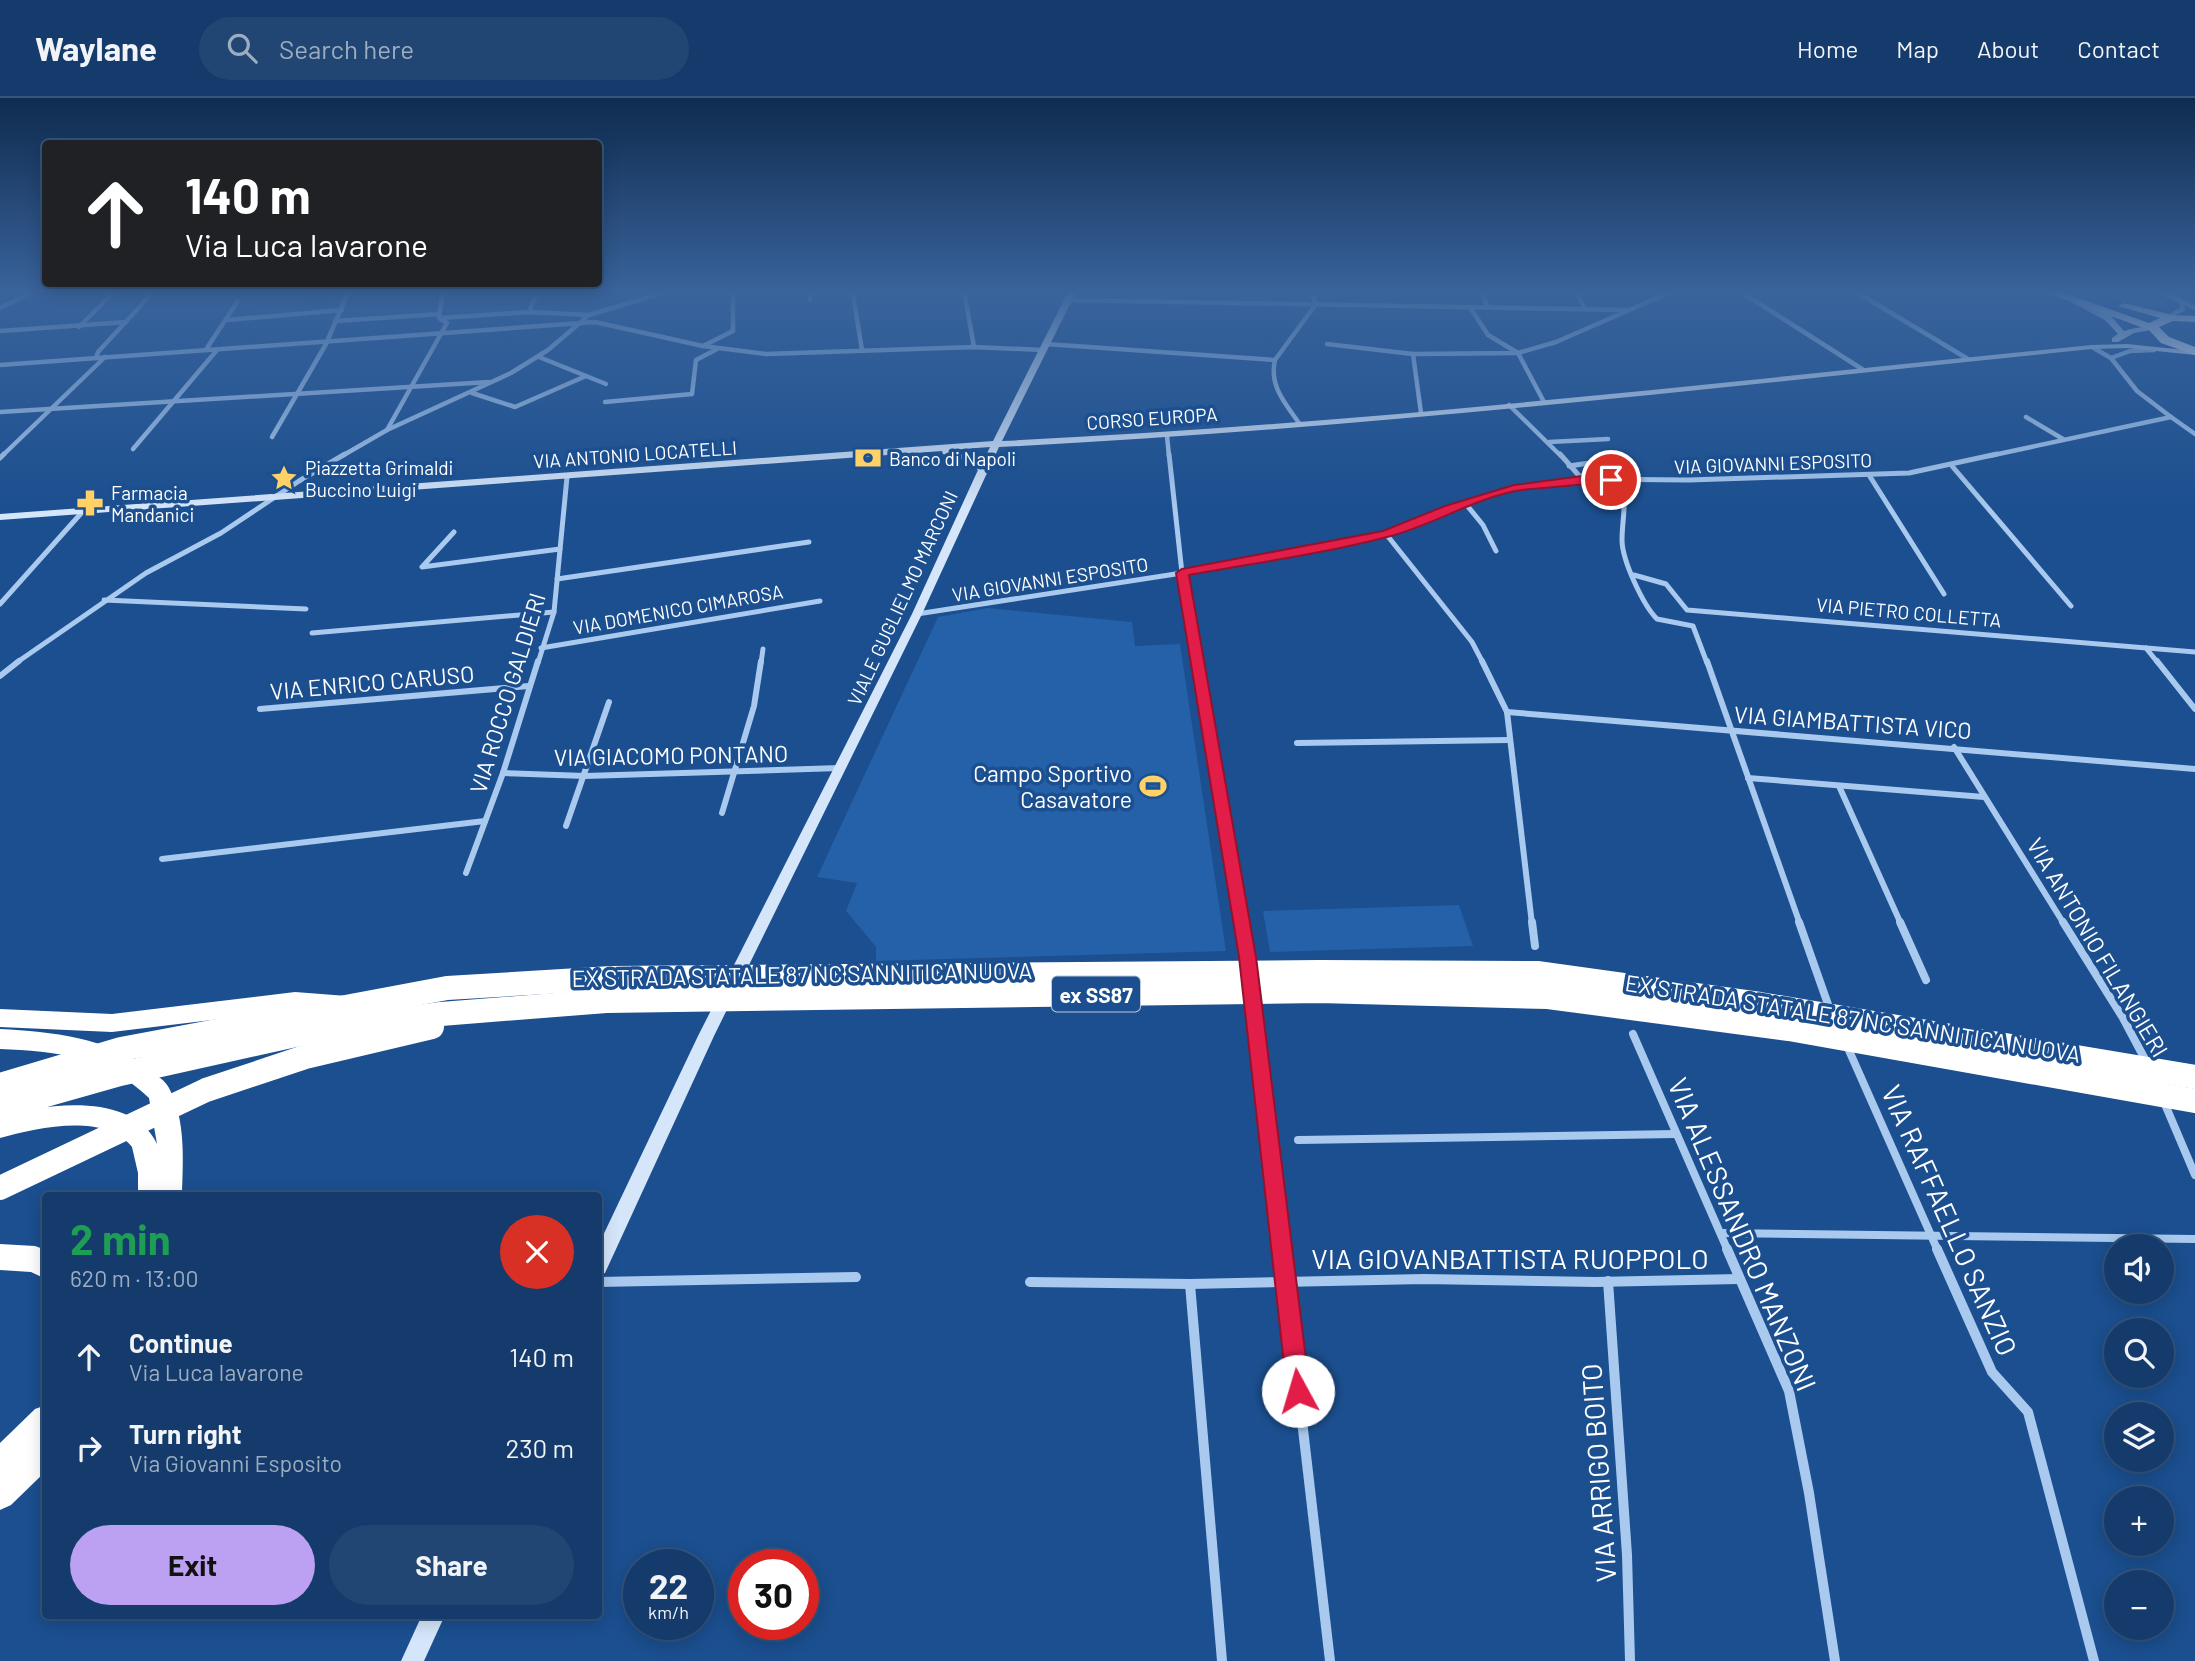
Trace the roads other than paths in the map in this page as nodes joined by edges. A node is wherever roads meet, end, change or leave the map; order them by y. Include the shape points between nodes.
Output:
1 (28, 363) edge
2 (99, 363) edge
3 (206, 363) edge
4 (316, 363) edge
5 (424, 363) edge
6 (528, 363) edge
7 (554, 363) edge
8 (696, 363) edge
9 (1036, 363) edge
10 (1275, 363) edge
11 (1414, 363) edge
12 (1522, 363) edge
13 (1853, 363) edge
14 (1927, 363) edge
15 (2115, 363) edge
16 (0, 365) edge
17 (1863, 369) junction
18 (586, 376) junction
19 (494, 382) junction
20 (606, 384) dead end
21 (410, 388) junction
22 (471, 393) junction
23 (298, 395) junction
24 (605, 402) dead end
25 (1544, 402) junction
26 (172, 403) junction
27 (1509, 405) junction
28 (48, 410) junction
29 (0, 412) edge
30 (1421, 413) junction
31 (2026, 417) dead end
32 (2171, 417) junction
33 (1298, 423) junction
34 (387, 430) junction
35 (2195, 434) edge
36 (1167, 436) junction
37 (272, 437) dead end
38 (1608, 439) dead end
39 (2063, 439) junction
40 (1549, 442) junction
41 (995, 444) junction
42 (133, 449) dead end
43 (934, 449) junction
44 (0, 458) edge
45 (1618, 459) dead end
46 (1569, 466) junction
47 (1952, 466) junction
48 (983, 470) junction
49 (1869, 475) junction
50 (567, 477) junction
51 (1582, 479) junction
52 (1620, 480) junction
53 (276, 496) junction
54 (1465, 503) junction
55 (84, 510) junction
56 (0, 517) edge
57 (454, 532) dead end
58 (1386, 534) junction
59 (809, 542) dead end
60 (560, 549) junction
61 (1496, 551) dead end
62 (1182, 573) junction
63 (1634, 575) junction
64 (557, 579) junction
65 (1944, 594) dead end
66 (104, 600) junction
67 (820, 601) dead end
68 (0, 604) edge
69 (2071, 606) dead end
70 (306, 609) dead end
71 (1687, 610) junction
72 (554, 611) junction
73 (917, 614) junction
74 (1693, 626) junction
75 (312, 633) dead end
76 (541, 648) junction
77 (2146, 648) junction
78 (763, 649) dead end
79 (2195, 652) edge
80 (0, 676) edge
81 (529, 686) junction
82 (609, 702) dead end
83 (260, 709) dead end
84 (2195, 709) edge
85 (1507, 712) junction
86 (1733, 730) junction
87 (1509, 740) junction
88 (1297, 743) dead end
89 (1954, 747) junction
90 (840, 768) junction
91 (2195, 769) edge
92 (736, 771) junction
93 (503, 774) junction
94 (585, 776) junction
95 (1748, 778) junction
96 (1839, 786) junction
97 (1984, 797) junction
98 (722, 813) dead end
99 (485, 821) junction
100 (566, 826) dead end
101 (162, 859) dead end
102 (466, 873) dead end
103 (1535, 946) dead end
104 (1926, 980) dead end
105 (362, 1002) junction
106 (504, 1010) junction
107 (0, 1018) edge
108 (1633, 1034) dead end
109 (0, 1039) edge
110 (36, 1040) junction
111 (0, 1048) edge
112 (2195, 1077) edge
113 (0, 1085) edge
114 (2195, 1101) edge
115 (0, 1108) edge
116 (0, 1127) edge
117 (1676, 1134) junction
118 (1298, 1139) dead end
119 (2195, 1175) edge
120 (0, 1188) edge
121 (151, 1192) edge
122 (169, 1192) edge
123 (1721, 1233) junction
124 (1933, 1237) junction
125 (2195, 1239) edge
126 (0, 1257) edge
127 (602, 1257) edge
128 (42, 1263) edge
129 (856, 1277) dead end
130 (1739, 1279) junction
131 (602, 1282) edge
132 (1030, 1282) dead end
133 (1608, 1282) junction
134 (1286, 1283) junction
135 (1190, 1284) junction
136 (42, 1428) edge
137 (0, 1465) edge
138 (0, 1494) edge
139 (432, 1619) edge
140 (412, 1661) edge
141 (1222, 1661) edge
142 (1330, 1661) edge
143 (1630, 1661) edge
144 (1835, 1661) edge
145 (2094, 1661) edge

1 - 16 street
2 - 28 street
3 - 26 street
4 - 23 street
5 - 21 street
6 - 19 street
7 - 18 street
8 - 24 street via 692,394
9 - 41 street, VIALE GUGLIELMO MARCONI
10 - 33 street via 1272,380
11 - 30 street
12 - 25 street
13 - 17 street
14 - 17 street, CORSO EUROPA
15 - 32 street via 2137,391
17 - 25 street, CORSO EUROPA
18 - 20 street
18 - 22 street via 514,407
19 - 21 street
19 - 22 street
21 - 23 street
21 - 34 street
22 - 34 street
23 - 26 street
23 - 37 street
25 - 27 street, CORSO EUROPA
26 - 28 street
26 - 42 street
27 - 30 street, CORSO EUROPA
27 - 40 street
28 - 29 street
28 - 44 street
30 - 33 street, CORSO EUROPA
31 - 39 street
32 - 35 street
32 - 39 street, VIA GIOVANNI ESPOSITO
33 - 36 street, CORSO EUROPA
34 - 53 street
36 - 41 street, CORSO EUROPA
36 - 62 street
38 - 40 street
39 - 47 street, VIA GIOVANNI ESPOSITO
40 - 46 street
41 - 43 street, VIA ANTONIO LOCATELLI
41 - 48 street, VIALE GUGLIELMO MARCONI
43 - 48 street via 971,459
43 - 50 street, VIA ANTONIO LOCATELLI
45 - 46 street
46 - 51 street
47 - 49 street, VIA GIOVANNI ESPOSITO
47 - 69 street
48 - 73 street, VIALE GUGLIELMO MARCONI
49 - 52 street, VIA GIOVANNI ESPOSITO
49 - 65 street
50 - 53 street, VIA ANTONIO LOCATELLI
50 - 60 street, VIA ROCCO GALDIERI
51 - 52 street, VIA GIOVANNI ESPOSITO
51 - 54 street, VIA GIOVANNI ESPOSITO via 1517,487
52 - 63 street via 1625,519 1622,546
53 - 55 street
53 - 66 street
54 - 58 street, VIA GIOVANNI ESPOSITO
54 - 61 street
55 - 56 street
55 - 68 street
57 - 60 street via 422,567
58 - 62 street, VIA GIOVANNI ESPOSITO
58 - 85 street via 1472,642
59 - 64 street
60 - 64 street, VIA ROCCO GALDIERI
62 - 73 street, VIA GIOVANNI ESPOSITO
62 - 134 street via 1248,957
63 - 71 street via 1671,586
63 - 74 street via 1657,619
64 - 72 street, VIA ROCCO GALDIERI
66 - 70 street
66 - 80 street
67 - 76 street, VIA DOMENICO CIMAROSA
71 - 74 street, VIA RAFFAELLO SANZIO
71 - 77 street, VIA PIETRO COLLETTA
72 - 75 street
72 - 76 street, VIA ROCCO GALDIERI
73 - 90 street, VIALE GUGLIELMO MARCONI
74 - 86 street, VIA RAFFAELLO SANZIO
76 - 81 street, VIA ROCCO GALDIERI
77 - 79 street, VIA PIETRO COLLETTA
77 - 84 street
78 - 92 street via 754,706
81 - 83 street, VIA ENRICO CARUSO
81 - 93 street, VIA ROCCO GALDIERI
82 - 94 street
85 - 86 street, VIA GIAMBATTISTA VICO
85 - 87 street
86 - 89 street, VIA GIAMBATTISTA VICO
86 - 95 street, VIA RAFFAELLO SANZIO
87 - 88 street
87 - 103 street
89 - 91 street, VIA GIAMBATTISTA VICO
89 - 97 street, VIA ANTONIO FILANGIERI
90 - 92 street, VIA GIACOMO PONTANO
90 - 127 street, VIALE GUGLIELMO MARCONI
92 - 94 street, VIA GIACOMO PONTANO
92 - 98 street
93 - 94 street, VIA GIACOMO PONTANO
93 - 99 street, VIA ROCCO GALDIERI
94 - 100 street
95 - 96 street
95 - 124 street, VIA RAFFAELLO SANZIO via 1824,995
96 - 97 street
96 - 104 street
97 - 119 street, VIA ANTONIO FILANGIERI via 2141,1048
99 - 101 street
99 - 102 street, VIA ROCCO GALDIERI
105 - 107 highway via 295,1001 112,1023
105 - 112 highway, EX STRADA STATALE 87 NC SANNITICA NUOVA / ex SS87, bridge via 447,988 612,978 1537,973 1759,1004
105 - 113 highway, EX STRADA STATALE 87 NC SANNITICA NUOVA / ex SS87, bridge via 121,1049
106 - 114 highway, EX STRADA STATALE 87 NC SANNITICA NUOVA / ex SS87, bridge via 619,1001 1320,991 1548,997 1789,1029
106 - 115 highway, EX STRADA STATALE 87 NC SANNITICA NUOVA / ex SS87, bridge via 309,1032 120,1074
106 - 120 highway, bridge via 305,1057 206,1090
108 - 117 street, VIA ALESSANDRO MANZONI
109 - 110 highway
110 - 111 highway
110 - 122 highway via 84,1047 127,1065 158,1093 170,1136
116 - 121 highway via 65,1115 109,1118 140,1136 149,1160
117 - 118 street
117 - 123 street, VIA ALESSANDRO MANZONI
123 - 124 street
123 - 130 street, VIA ALESSANDRO MANZONI
124 - 125 street
124 - 145 street, VIA RAFFAELLO SANZIO via 1992,1372 2028,1412
126 - 128 highway
129 - 131 street
130 - 133 street, VIA GIOVANBATTISTA RUOPPOLO
130 - 144 street, VIA ALESSANDRO MANZONI via 1790,1391
132 - 135 street, VIA GIOVANBATTISTA RUOPPOLO
133 - 134 street, VIA GIOVANBATTISTA RUOPPOLO via 1424,1279
133 - 143 street, VIA ARRIGO BOITO
134 - 135 street, VIA GIOVANBATTISTA RUOPPOLO
134 - 142 street
135 - 141 street
136 - 137 highway
136 - 138 highway
139 - 140 street

